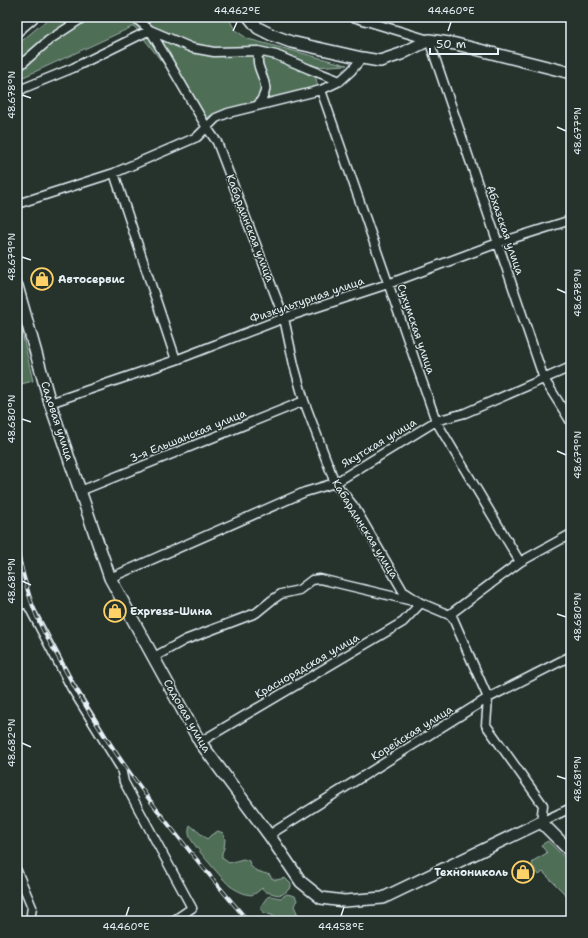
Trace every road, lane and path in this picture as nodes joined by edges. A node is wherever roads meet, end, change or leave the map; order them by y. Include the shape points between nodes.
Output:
1 (32, 17) edge
2 (84, 17) edge
3 (134, 17) edge
4 (249, 17) edge
5 (353, 17) edge
6 (17, 30) edge
7 (150, 30) junction
8 (429, 40) junction
9 (258, 51) junction
10 (362, 58) junction
11 (17, 68) edge
12 (571, 73) edge
13 (340, 81) junction
14 (321, 90) junction
15 (17, 93) edge
16 (258, 106) junction
17 (207, 128) junction
18 (114, 173) junction
19 (17, 204) edge
20 (571, 220) edge
21 (498, 243) junction
22 (388, 284) junction
23 (17, 286) edge
24 (284, 318) junction
25 (176, 360) junction
26 (571, 367) edge
27 (544, 379) junction
28 (304, 401) junction
29 (50, 403) junction
30 (436, 421) junction
31 (571, 422) edge
32 (335, 483) junction
33 (80, 491) junction
34 (571, 534) edge
35 (520, 562) junction
36 (17, 567) edge
37 (110, 578) junction
38 (27, 603) junction
39 (421, 603) junction
40 (17, 606) edge
41 (449, 614) junction
42 (571, 656) edge
43 (154, 657) junction
44 (488, 698) junction
45 (200, 742) junction
46 (571, 808) edge
47 (541, 822) junction
48 (269, 835) junction
49 (571, 852) edge
50 (17, 871) edge
51 (30, 921) edge
52 (173, 921) edge

1 - 6 main road
2 - 11 street via 48,40
3 - 7 street
4 - 10 street via 258,28 272,36
5 - 8 street
7 - 9 street via 192,48 214,52
7 - 15 street
7 - 17 street, Кабардинская улица
8 - 10 street via 380,61
8 - 12 street via 456,44
8 - 21 street, Абхазская улица
9 - 13 street via 276,55
9 - 16 street via 258,66 266,84 266,91
10 - 13 street
13 - 14 street
14 - 16 street
14 - 22 street, Сухумская улица
16 - 17 street via 216,118
17 - 18 street via 197,138
17 - 24 street, Кабардинская улица via 218,142
18 - 19 street
18 - 25 street
20 - 21 street, Физкультурная улица
21 - 22 street, Физкультурная улица
21 - 27 street, Абхазская улица
22 - 24 street, Физкультурная улица
22 - 30 street, Сухумская улица
23 - 29 street, Садовая улица
24 - 25 street, Физкультурная улица
24 - 28 street, Кабардинская улица
25 - 29 street, Физкультурная улица
26 - 27 street, Якутская улица
27 - 30 street, Якутская улица via 465,413
27 - 31 street, Абхазская улица
28 - 32 street, Кабардинская улица
28 - 33 street, 3-я Ельшанская улица
29 - 33 street, Садовая улица
30 - 32 street, Якутская улица
30 - 35 street, Сухумская улица
32 - 37 street, Якутская улица via 305,492
32 - 39 street, Кабардинская улица via 355,508 403,591
33 - 37 street, Садовая улица
34 - 35 street
35 - 41 street
36 - 38 street
37 - 43 street, Садовая улица
38 - 40 street
38 - 52 street via 71,687 121,768 124,782 192,908
39 - 41 street, Кабардинская улица
39 - 43 street via 320,579 312,580 299,590 281,594 256,613 185,640
39 - 45 street, Краснорядская улица via 403,622
41 - 44 street
42 - 44 street, Корейская улица
43 - 45 street, Садовая улица
44 - 47 street via 486,725 543,805
44 - 48 street, Корейская улица
45 - 48 street, Садовая улица
46 - 47 street
47 - 48 street, Садовая улица via 383,898 344,901 321,898 301,882
47 - 49 street
50 - 51 street via 32,907

